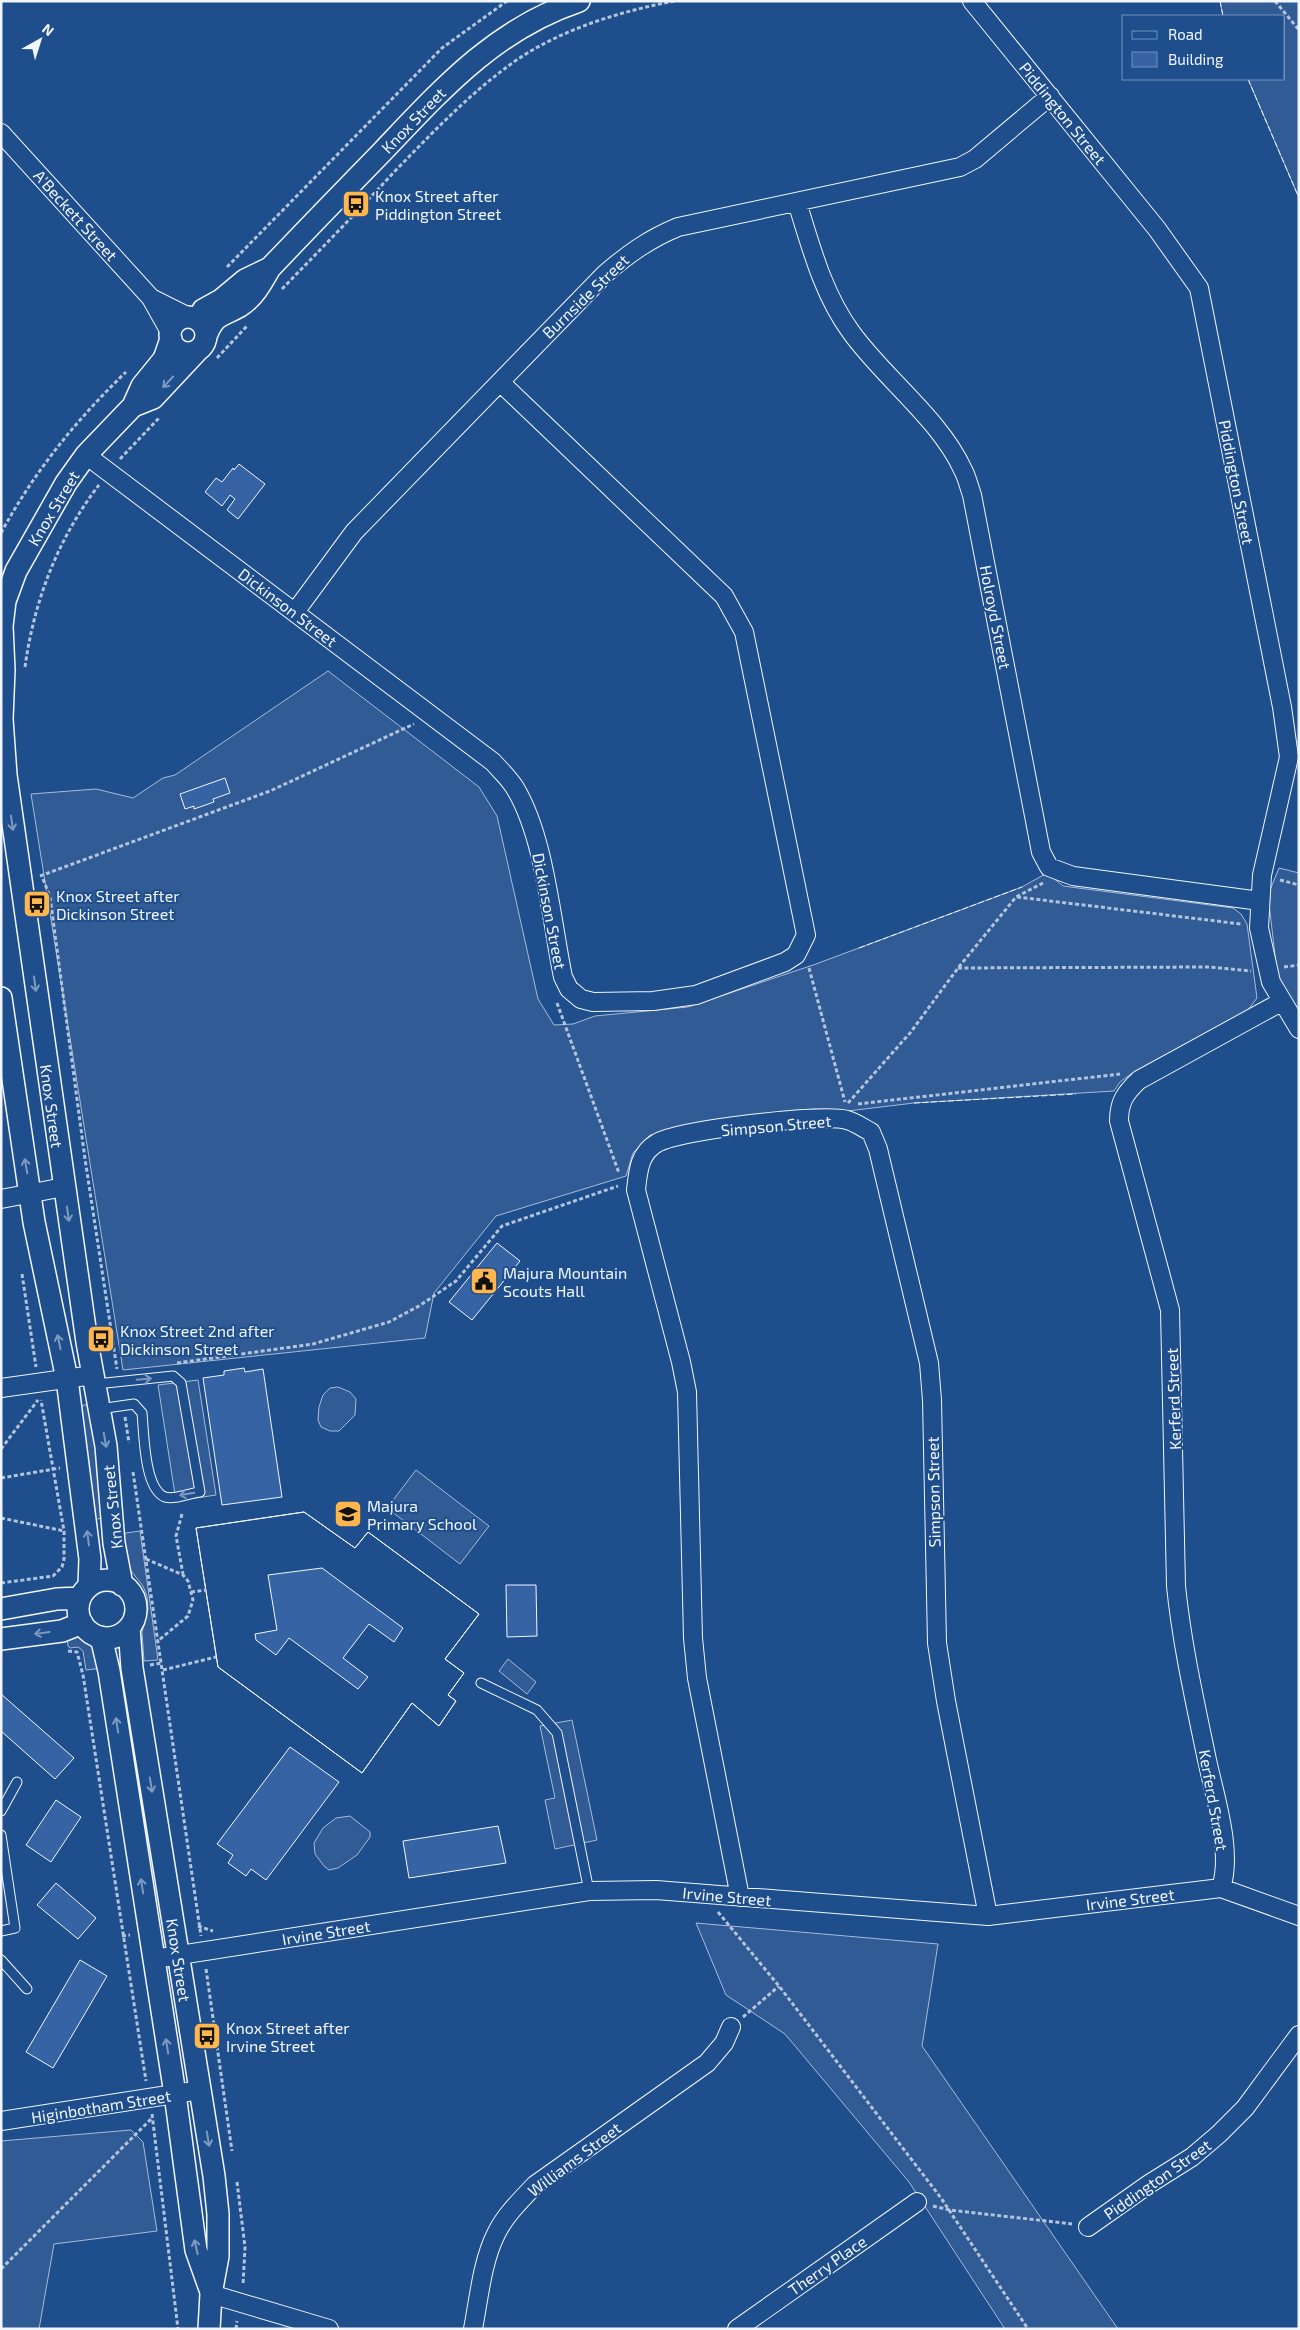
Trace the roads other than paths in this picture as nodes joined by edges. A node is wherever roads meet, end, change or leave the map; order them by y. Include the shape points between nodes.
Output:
1 (579, 1) edge
2 (972, 1) edge
3 (551, 6) edge
4 (1050, 96) junction
5 (1, 133) edge
6 (797, 202) junction
7 (270, 268) junction
8 (151, 298) junction
9 (190, 317) junction
10 (170, 335) junction
11 (206, 349) junction
12 (500, 382) junction
13 (133, 406) junction
14 (86, 455) junction
15 (295, 612) junction
16 (1, 626) edge
17 (1260, 901) junction
18 (1, 998) edge
19 (1281, 1002) junction
20 (1299, 1029) edge
21 (64, 1187) junction
22 (32, 1194) junction
23 (1, 1199) edge
24 (67, 1378) junction
25 (95, 1380) junction
26 (1, 1388) edge
27 (99, 1409) junction
28 (122, 1585) junction
29 (84, 1592) junction
30 (1, 1609) edge
31 (82, 1624) junction
32 (129, 1628) junction
33 (101, 1637) junction
34 (1, 1639) edge
35 (481, 1683) dead end
36 (17, 1782) dead end
37 (1, 1810) edge
38 (1, 1835) edge
39 (1221, 1888) junction
40 (589, 1891) junction
41 (740, 1898) junction
42 (988, 1916) junction
43 (1299, 1916) edge
44 (1, 1931) edge
45 (178, 1955) junction
46 (154, 1959) junction
47 (1, 1960) edge
48 (27, 1989) dead end
49 (731, 2027) road end
50 (1299, 2035) edge
51 (200, 2090) junction
52 (175, 2094) junction
53 (1, 2121) edge
54 (917, 2202) road end
55 (1088, 2227) road end
56 (211, 2294) junction
57 (209, 2329) edge
58 (329, 2329) edge
59 (473, 2329) edge
60 (737, 2329) edge

1 - 3 street, Knox Street
2 - 4 street, Piddington Street
3 - 7 street, Knox Street via 487,49 442,89
4 - 6 street, Burnside Street via 975,159 960,167
4 - 17 street, Piddington Street via 1157,229 1199,288 1289,757 1262,875
5 - 8 street, A'Beckett Street
6 - 12 street, Burnside Street via 678,227 652,238 605,274
6 - 17 street, Holroyd Street via 836,311 852,334 943,437 963,469 972,495 1042,852 1049,867 1073,876
7 - 9 street, Knox Street via 245,280 221,300
7 - 11 street, Knox Street via 257,291 240,306 214,319
8 - 9 street, A'Beckett Street
8 - 10 street, A'Beckett Street
9 - 10 street via 178,320
9 - 11 street via 202,323
10 - 11 street via 173,345 181,351 191,353
10 - 13 street, Knox Street via 164,359 142,386
11 -> 13 street, Knox Street via 153,398
12 - 15 street, Burnside Street via 354,532
12 - 15 street, Dickinson Street via 724,596 744,632 806,935 796,955 696,995 653,1001 593,1002 581,998 569,989 563,977 541,860 526,808 514,786 493,762
13 - 14 street, Knox Street
14 - 15 street, Dickinson Street
14 - 16 street, Knox Street via 66,483 16,571 5,601
16 -> 21 street, Knox Street via 6,775
17 - 19 street, Piddington Street via 1266,969
22 -> 18 street, Knox Street
19 - 20 street, Piddington Street
19 - 39 street, Kerferd Street via 1139,1080 1126,1092 1119,1105 1119,1121 1170,1310 1176,1586 1181,1630 1223,1838 1225,1875
21 - 22 street
21 -> 25 street, Knox Street
22 - 23 street
24 -> 22 street, Knox Street via 34,1222
24 - 25 street
24 - 26 street
29 -> 24 street, Knox Street via 90,1559
25 - 27 street, Knox Street
25 -> 27 lane via 173,1376 181,1383 200,1492 167,1498 156,1492 150,1482 142,1413 134,1404
27 -> 28 street, Knox Street
28 - 29 street via 104,1580
28 - 32 street via 131,1594 135,1606
29 - 30 street
29 - 31 street via 78,1609
31 - 33 street
31 -> 34 street via 62,1631
32 - 33 street via 114,1637
32 -> 45 street, Knox Street via 132,1668
46 -> 33 street, Knox Street
35 - 40 lane via 537,1710 556,1734
36 - 37 lane
38 - 44 lane via 14,1928
39 - 42 street, Irvine Street
39 - 43 street, Irvine Street
40 - 41 street, Irvine Street via 634,1890
40 - 45 street, Irvine Street
41 - 42 street, Irvine Street
41 - 42 street, Simpson Street via 697,1678 693,1638 687,1392 629,1187 646,1152 674,1136 750,1124 846,1120 871,1132 884,1170 928,1363 932,1400 937,1643
45 - 46 street, Irvine Street
45 - 51 street, Knox Street
52 -> 46 street, Knox Street
47 - 48 lane
49 - 59 street, Williams Street via 724,2043 707,2063 535,2185 512,2209 495,2234
50 - 55 street, Piddington Street via 1245,2108 1219,2134 1192,2157
51 - 52 street, Higinbotham Street
51 -> 56 street, Knox Street via 218,2214 218,2256
52 - 53 street, Higinbotham Street
56 -> 52 street, Knox Street via 196,2250
54 - 60 street, Therry Place
56 - 57 street, Knox Street
56 - 58 street

